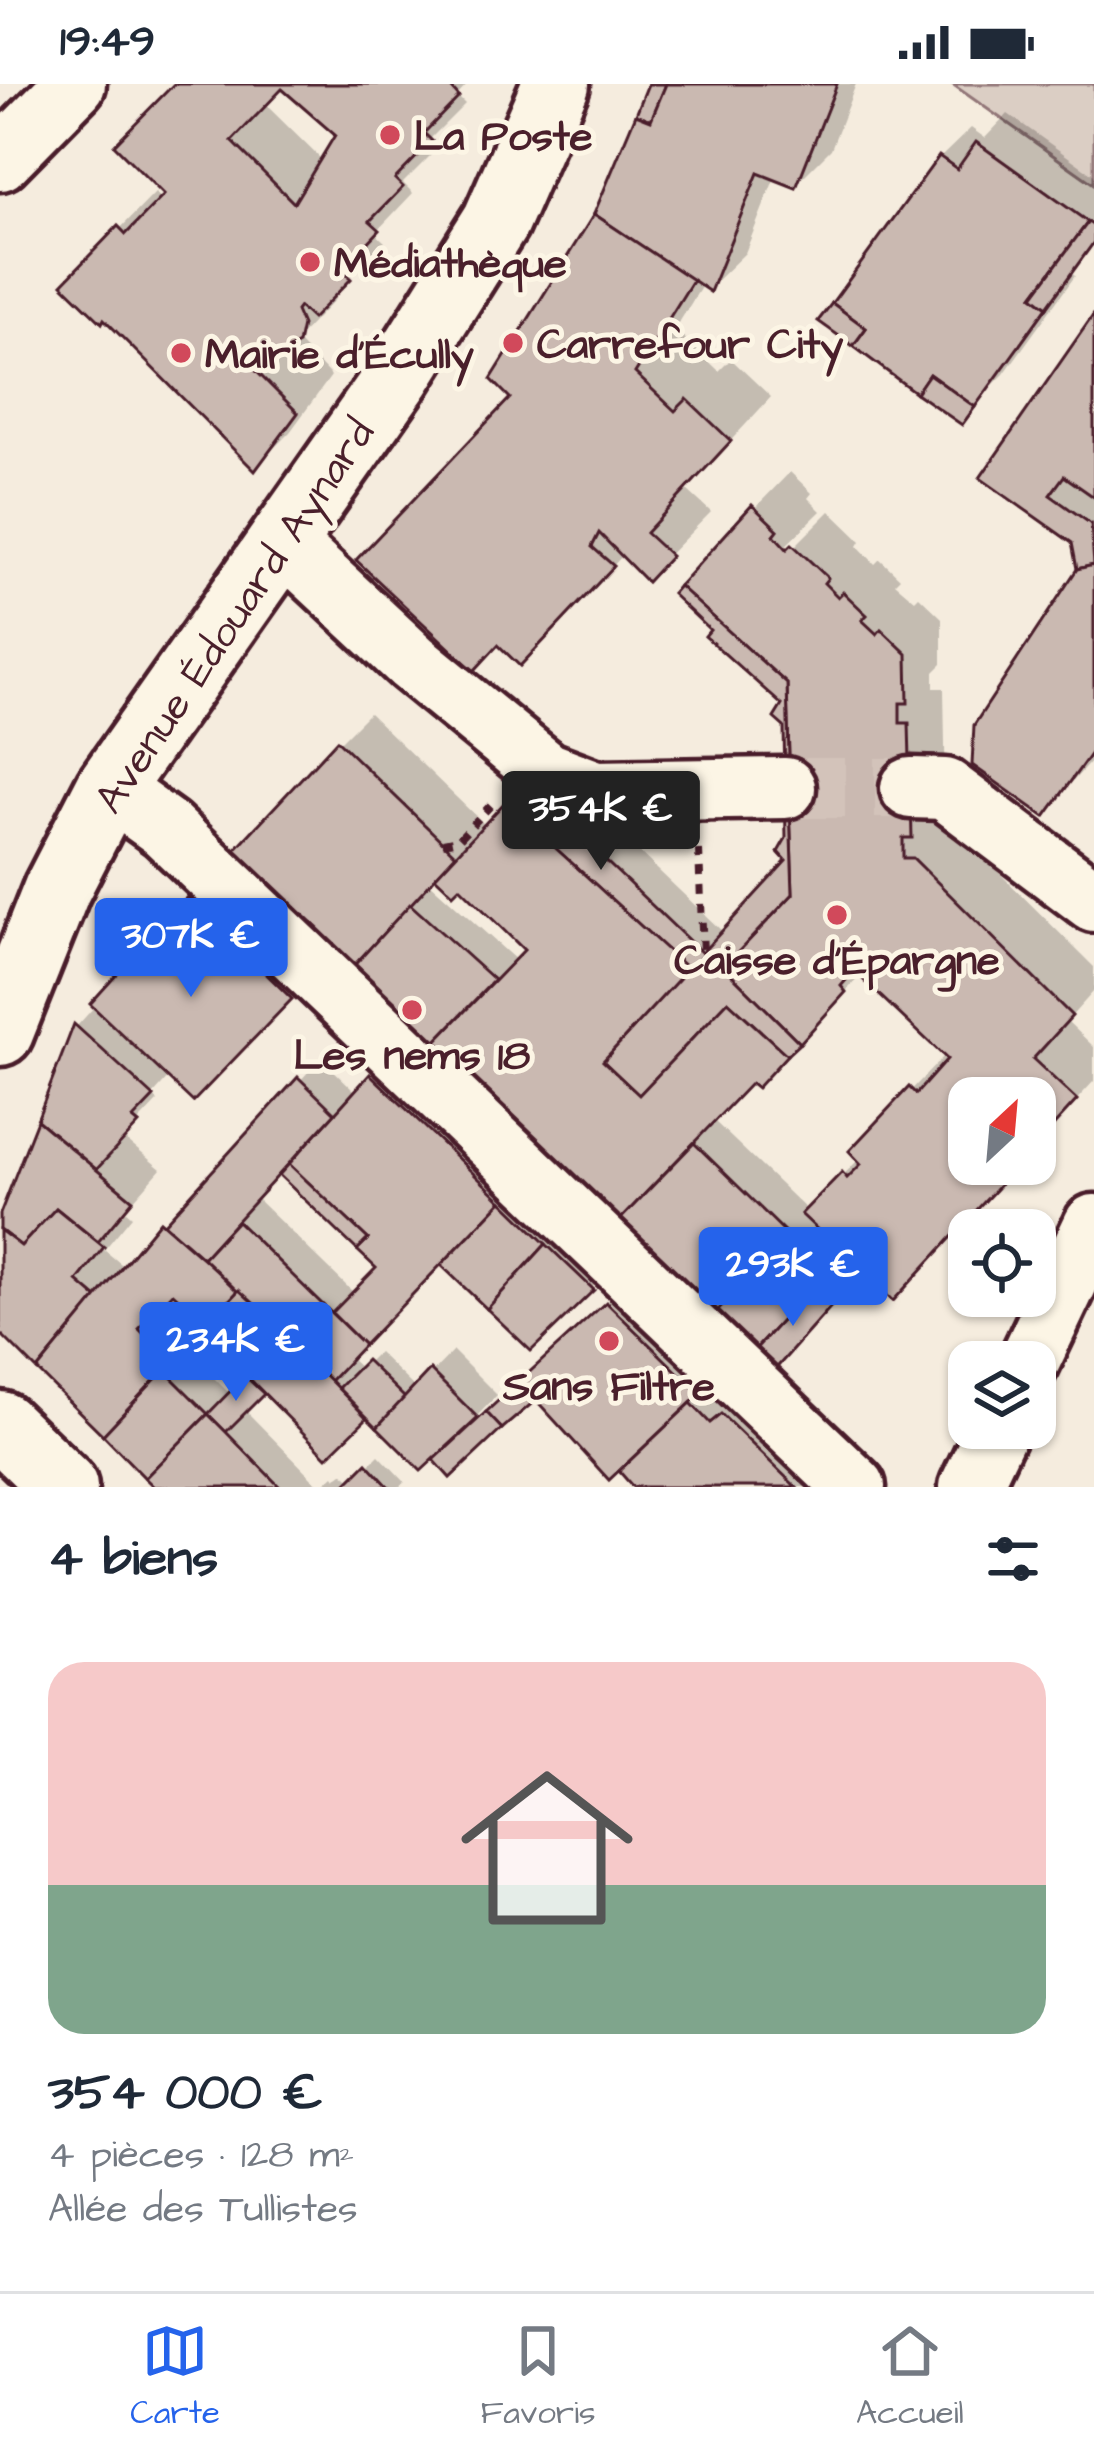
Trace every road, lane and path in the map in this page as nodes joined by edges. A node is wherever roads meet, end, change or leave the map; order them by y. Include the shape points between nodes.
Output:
1 (75, 84) edge
2 (556, 84) edge
3 (0, 160) edge
4 (282, 541) junction
5 (109, 788) junction
6 (785, 788) tunnel mouth
7 (910, 788) tunnel mouth
8 (500, 796) dead end
9 (698, 838) dead end
10 (443, 843) dead end
11 (1094, 901) edge
12 (703, 954) dead end
13 (0, 1032) edge
14 (1094, 1225) edge
15 (1039, 1341) edge
16 (0, 1424) edge
17 (988, 1449) edge
18 (64, 1487) edge
19 (856, 1487) edge
20 (970, 1487) edge

1 - 3 street
2 - 4 main road, Avenue Édouard Aynard via 496,221
4 - 5 main road, Avenue Édouard Aynard
4 - 6 street via 546,772 596,791
5 - 13 main road, Avenue Édouard Aynard via 57,889
5 - 19 street via 166,830
7 - 11 street via 946,789
8 - 10 path via 458,840
9 - 12 path
14 - 15 street
16 - 18 main road
17 - 20 street

